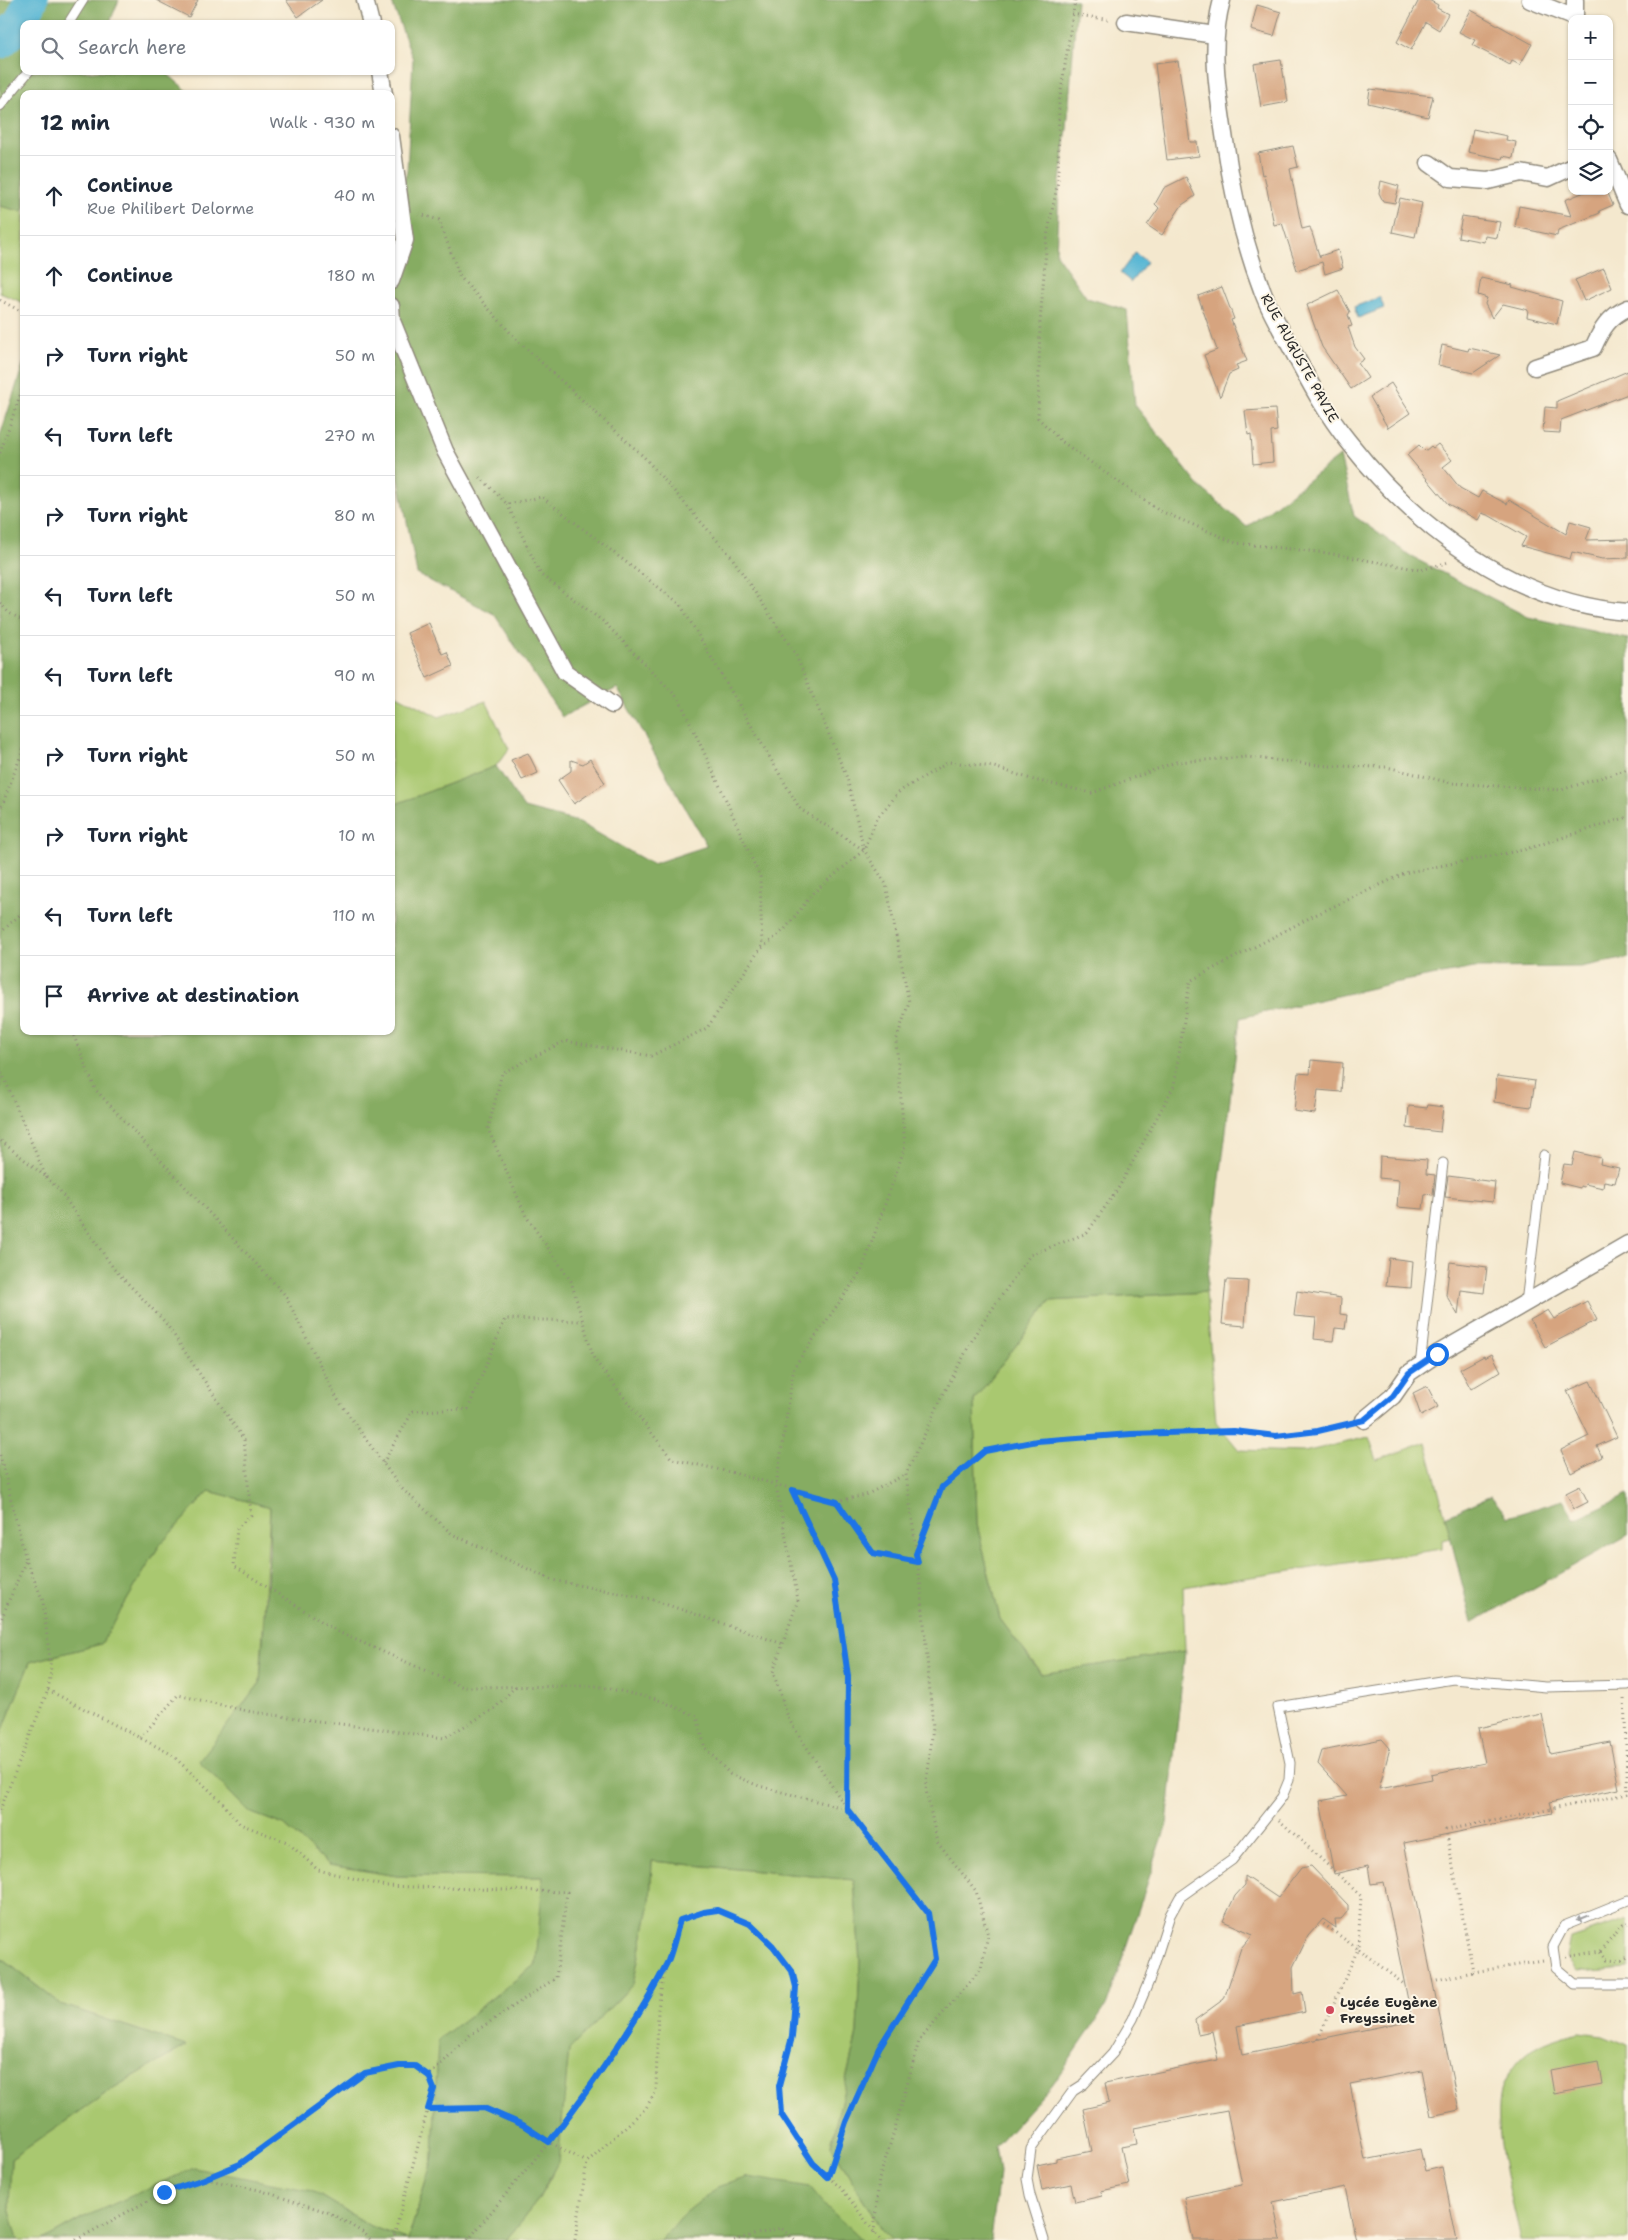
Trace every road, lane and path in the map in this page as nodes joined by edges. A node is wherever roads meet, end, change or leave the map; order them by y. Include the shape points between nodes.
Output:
1 (83, 0) edge
2 (365, 0) edge
3 (1075, 0) edge
4 (1222, 0) edge
5 (1530, 0) edge
6 (1575, 0) edge
7 (1072, 14) junction
8 (1568, 15) edge
9 (1575, 15) edge
10 (70, 20) edge
11 (370, 20) edge
12 (1126, 22) joint
13 (1215, 35) junction
14 (26, 75) edge
15 (381, 75) edge
16 (383, 90) edge
17 (0, 106) edge
18 (1429, 163) dead end
19 (1617, 166) edge
20 (1568, 170) edge
21 (395, 171) edge
22 (1628, 205) edge
23 (402, 209) junction
24 (395, 269) edge
25 (0, 300) edge
26 (1628, 308) edge
27 (20, 311) edge
28 (395, 328) edge
29 (1535, 367) dead end
30 (20, 396) edge
31 (0, 453) edge
32 (480, 476) dead end
33 (507, 504) junction
34 (1472, 555) junction
35 (0, 603) edge
36 (1628, 612) edge
37 (20, 619) edge
38 (612, 705) dead end
39 (20, 758) edge
40 (1628, 769) edge
41 (0, 811) edge
42 (1628, 817) edge
43 (864, 850) junction
44 (20, 915) edge
45 (0, 933) edge
46 (759, 950) junction
47 (74, 1035) edge
48 (0, 1068) edge
49 (0, 1140) edge
50 (1544, 1155) dead end
51 (1443, 1163) dead end
52 (46, 1177) junction
53 (1628, 1244) edge
54 (1526, 1303) junction
55 (583, 1321) junction
56 (1420, 1366) junction
57 (1364, 1420) joint
58 (0, 1455) edge
59 (383, 1464) junction
60 (906, 1474) junction
61 (776, 1486) junction
62 (792, 1490) junction
63 (837, 1502) junction
64 (916, 1554) junction
65 (26, 1560) junction
66 (918, 1562) junction
67 (0, 1622) edge
68 (783, 1644) junction
69 (1626, 1685) edge
70 (516, 1686) junction
71 (48, 1690) junction
72 (140, 1738) junction
73 (847, 1809) junction
74 (0, 1810) edge
75 (1270, 1812) junction
76 (1628, 1900) edge
77 (1320, 1922) dead end
78 (1628, 1923) edge
79 (1358, 1949) junction
80 (1600, 1951) junction
81 (1628, 1956) edge
82 (1554, 1959) junction
83 (668, 1960) junction
84 (1473, 1972) junction
85 (1432, 1981) dead end
86 (1628, 1984) edge
87 (1405, 1985) dead end
88 (1318, 2039) dead end
89 (429, 2076) junction
90 (428, 2109) junction
91 (549, 2142) junction
92 (587, 2162) junction
93 (828, 2177) junction
94 (204, 2179) junction
95 (874, 2233) junction
96 (76, 2240) edge
97 (371, 2240) edge
98 (393, 2240) edge
99 (468, 2240) edge
100 (576, 2240) edge
101 (734, 2240) edge
102 (796, 2240) edge
103 (880, 2240) edge
104 (1044, 2240) edge

1 - 10 lane
2 - 11 street
3 - 7 path
4 - 13 street, RUE AUGUSTE PAVIE
5 - 8 street
6 - 9 street
7 - 12 path
7 - 34 path via 1059,104 1058,181 1047,237 1040,322 1038,418 1061,441 1158,510 1236,543 1326,552 1421,570
12 - 13 street
13 - 34 street, RUE AUGUSTE PAVIE via 1216,81 1229,167 1244,233 1266,300 1321,402 1348,441 1403,502 1438,533
14 - 17 lane
15 - 16 street
18 - 20 street via 1450,178 1488,181 1521,173 1548,178
19 - 22 street
21 - 23 street
23 - 24 street via 405,240
23 - 43 path via 439,220 460,277 517,340 644,457 730,556 795,653 847,778
25 - 27 path
26 - 29 street via 1618,312 1602,327 1592,348
28 - 38 street via 446,451 565,672
30 - 31 path
32 - 33 path
33 - 43 path via 542,497 680,604 800,809
33 - 46 path via 541,575 604,622 679,699 760,877 762,946
34 - 36 street, RUE AUGUSTE PAVIE via 1495,571 1560,599
35 - 37 path
39 - 41 path
40 - 43 path via 1560,790 1451,783 1387,767 1328,766 1246,757 1176,762 1092,793 994,767 949,762 900,791 877,818
42 - 60 path via 1523,850 1408,872 1313,916 1190,981 1174,1086 1120,1187 1087,1233 1030,1255 977,1331
43 - 46 path via 813,893 785,929
43 - 61 path via 886,884 909,1002 896,1041 905,1147 862,1270 794,1368
44 - 45 path
46 - 55 path via 707,1028 651,1056 565,1041 502,1073 488,1129 526,1216 571,1282
47 - 59 path via 94,1089 285,1295 336,1397
48 - 52 path
49 - 52 path
50 - 54 lane
51 - 56 lane
52 - 70 path via 60,1191 114,1269 165,1322 244,1440 251,1515 237,1528 234,1566 338,1632 464,1687
53 - 54 street
54 - 56 street
55 - 59 path via 505,1319 468,1409 413,1411
55 - 61 path via 594,1359 672,1459
56 - 57 street via 1409,1373 1393,1396
57 - 64 path via 1318,1431 1276,1436 1234,1431 1131,1434 1037,1441 985,1451 942,1487
58 - 65 path
59 - 68 path via 400,1487 452,1534 552,1580 650,1599
60 - 63 path via 866,1496
60 - 64 path
61 - 62 path
61 - 68 path via 798,1600
62 - 63 path
62 - 73 path via 834,1580 848,1676
63 - 66 path via 873,1553
64 - 66 path
65 - 67 path
65 - 71 path via 43,1601 51,1671
66 - 95 path via 933,1727 926,1790 937,1841 976,1891 988,1936 981,1969 919,2041 879,2179
68 - 73 path via 773,1672 789,1720
69 - 75 lane via 1546,1687 1453,1680 1278,1707 1290,1763 1289,1780 1282,1797
69 - 84 path via 1628,1794 1446,1830
70 - 72 path via 494,1709 444,1738 252,1712 178,1695
70 - 73 path via 597,1686 656,1699 696,1716 704,1748 730,1774 759,1786
71 - 72 path
71 - 74 path
72 - 89 path via 171,1754 221,1801 240,1824 287,1842 318,1870 385,1886 568,1892 556,1978 470,2035
73 - 93 path via 928,1913 935,1959 879,2048 846,2122
75 - 79 path via 1362,1896
75 - 104 lane via 1232,1860 1180,1897 1170,1915 1143,1997 1113,2053 1084,2084 1073,2091 1031,2149 1027,2179
76 -> 82 lane via 1564,1926 1552,1947
77 - 79 path
78 - 80 path via 1623,1924
79 - 87 path
79 - 88 path
80 - 81 path via 1607,1958 1621,1960
80 - 82 path
82 - 84 path
82 - 86 lane via 1556,1968 1575,1984
83 - 91 path via 637,2016
83 - 92 path via 658,2009 656,2091 646,2108
83 - 93 path via 680,1920 717,1910 750,1924 792,1971 796,1987 792,2037 779,2086 781,2114 813,2163
84 - 85 path
89 - 90 path via 434,2089
89 - 94 path via 415,2066 365,2073 240,2164
90 - 91 path via 484,2108 523,2125
90 - 98 path
91 - 92 path
91 - 99 path
92 - 100 path
93 - 95 path via 843,2190
94 - 96 path via 164,2192
94 - 97 path via 259,2190 330,2214
95 - 103 path
101 - 102 path via 781,2228

